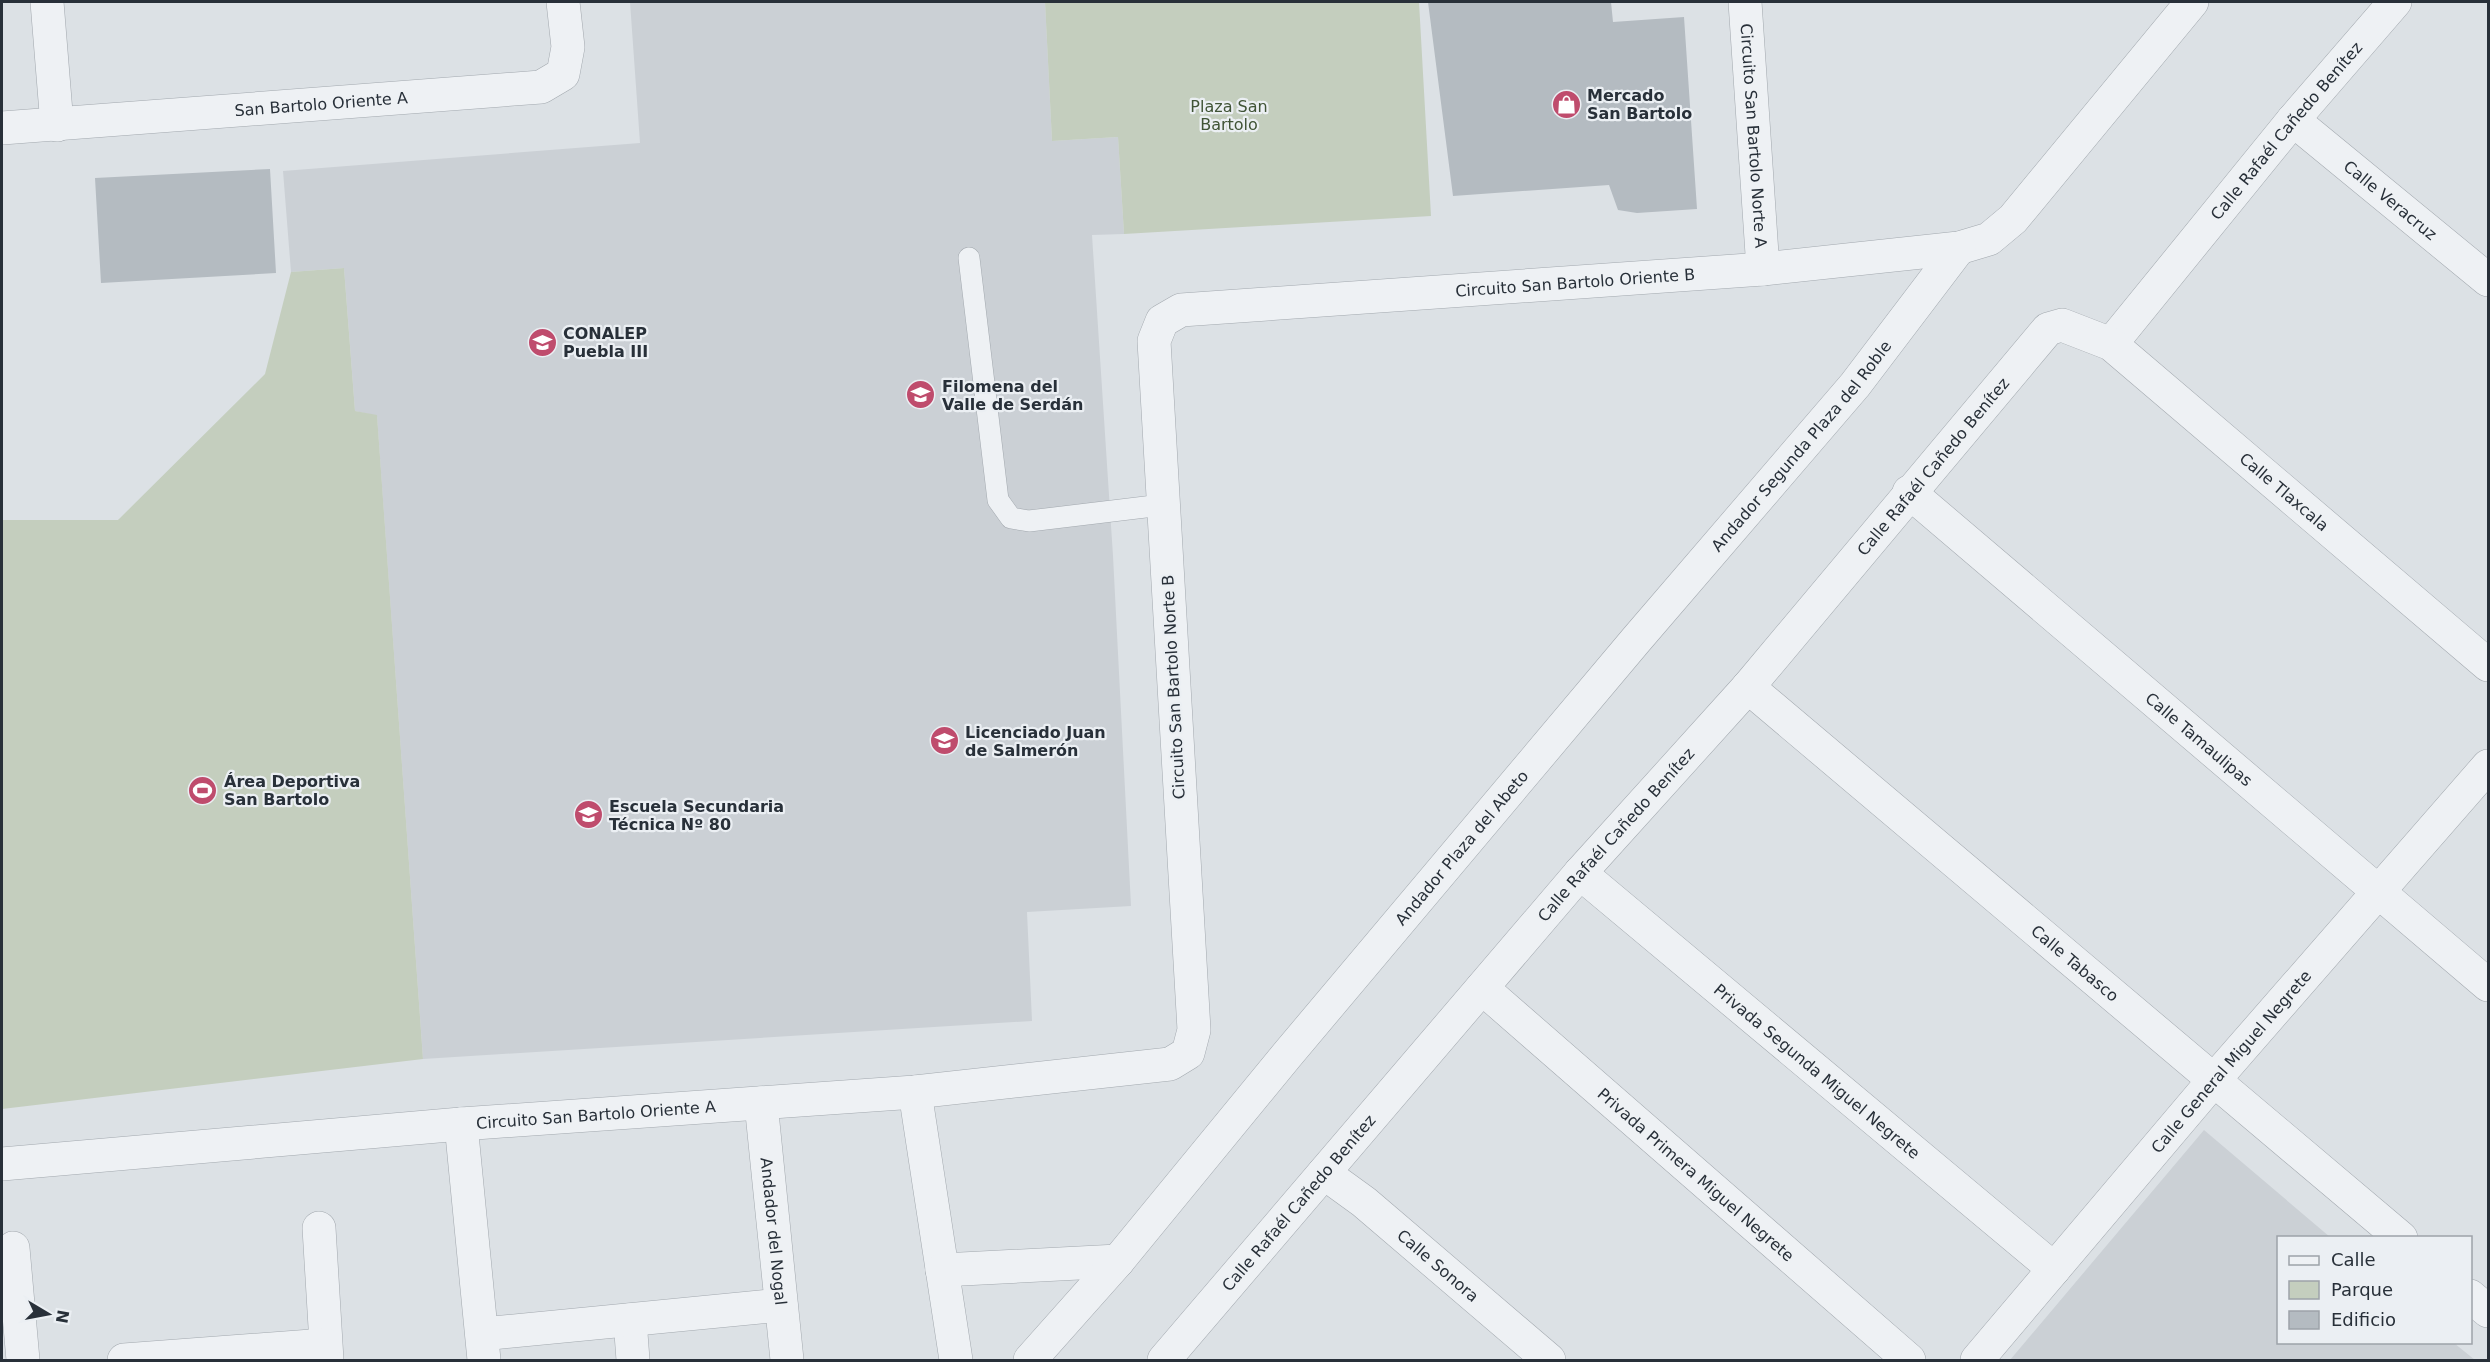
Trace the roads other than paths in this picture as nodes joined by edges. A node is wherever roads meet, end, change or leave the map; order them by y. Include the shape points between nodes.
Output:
1 (47, 2) edge
2 (563, 2) edge
3 (1745, 2) edge
4 (2192, 2) edge
5 (2395, 2) edge
6 (2294, 120) junction
7 (57, 125) junction
8 (2, 128) edge
9 (1974, 244) junction
10 (969, 258) dead end
11 (1763, 269) junction
12 (2488, 280) edge
13 (1162, 321) joint
14 (2074, 329) joint
15 (2110, 344) junction
16 (1909, 492) junction
17 (1162, 505) junction
18 (1636, 640) joint
19 (2488, 665) edge
20 (1748, 687) junction
21 (2488, 766) edge
22 (1580, 873) junction
23 (2379, 892) junction
24 (2488, 985) edge
25 (1482, 988) junction
26 (1188, 1053) joint
27 (2214, 1080) junction
28 (915, 1092) junction
29 (761, 1103) junction
30 (461, 1124) junction
31 (2, 1164) edge
32 (1324, 1173) junction
33 (320, 1228) dead end
34 (2399, 1236) edge
35 (13, 1248) dead end
36 (1118, 1261) junction
37 (2054, 1269) junction
38 (942, 1270) junction
39 (2472, 1298) edge
40 (781, 1305) junction
41 (2488, 1311) edge
42 (630, 1320) junction
43 (483, 1347) edge
44 (326, 1353) edge
45 (170, 1358) edge
46 (1167, 1359) edge
47 (23, 1360) edge
48 (124, 1360) edge
49 (633, 1360) edge
50 (787, 1360) edge
51 (956, 1360) edge
52 (1030, 1360) edge
53 (1549, 1360) edge
54 (1909, 1360) edge
55 (1977, 1360) edge

1 - 7 street
2 - 7 street, San Bartolo Oriente A via 568,47 563,74 541,87
3 - 11 street, Circuito San Bartolo Norte A
4 - 9 street, Andador Segunda Plaza del Roble via 2013,219
5 - 6 street, Calle Rafaél Cañedo Benítez
6 - 12 street, Calle Veracruz
6 - 15 street, Calle Rafaél Cañedo Benítez
7 - 8 street, San Bartolo Oriente A
9 - 11 street, Circuito San Bartolo Oriente B
9 - 18 street, Andador Segunda Plaza del Roble
10 - 17 lane via 998,500 1011,518 1029,521
11 - 13 street, Circuito San Bartolo Oriente B via 1181,310
13 - 17 street, Circuito San Bartolo Norte B via 1154,341
14 - 15 street, Calle Tlaxcala
14 - 16 street, Calle Rafaél Cañedo Benítez via 2048,329
15 - 19 street, Calle Tlaxcala
16 - 20 street, Calle Rafaél Cañedo Benítez
16 - 23 street, Calle Tamaulipas
17 - 26 street, Circuito San Bartolo Norte B via 1194,1030
18 - 36 street, Andador Plaza del Abeto
20 - 22 street, Calle Rafaél Cañedo Benítez
20 - 27 street, Calle Tabasco
21 - 23 street, Calle General Miguel Negrete
22 - 25 street, Calle Rafaél Cañedo Benítez
22 - 37 street, Privada Segunda Miguel Negrete
23 - 24 street, Calle Tamaulipas
23 - 27 street, Calle General Miguel Negrete
25 - 32 street, Calle Rafaél Cañedo Benítez
25 - 54 street, Privada Primera Miguel Negrete
26 - 28 street, Circuito San Bartolo Oriente A via 1170,1064
27 - 34 street, Calle Tabasco
27 - 37 street, Calle General Miguel Negrete
28 - 29 street, Circuito San Bartolo Oriente A
28 - 38 street
29 - 30 street, Circuito San Bartolo Oriente A
29 - 40 street, Andador del Nogal
30 - 31 street, Circuito San Bartolo Oriente A
30 - 43 street
32 - 46 street, Calle Rafaél Cañedo Benítez
32 - 53 street, Calle Sonora via 1364,1202
33 - 44 street
35 - 47 street
36 - 38 street
36 - 52 street, Andador Plaza del Abeto
37 - 55 street, Calle General Miguel Negrete
38 - 51 street
39 - 41 street
40 - 42 street
40 - 50 street, Andador del Nogal
42 - 43 street
42 - 49 street
44 - 45 street
45 - 48 street

